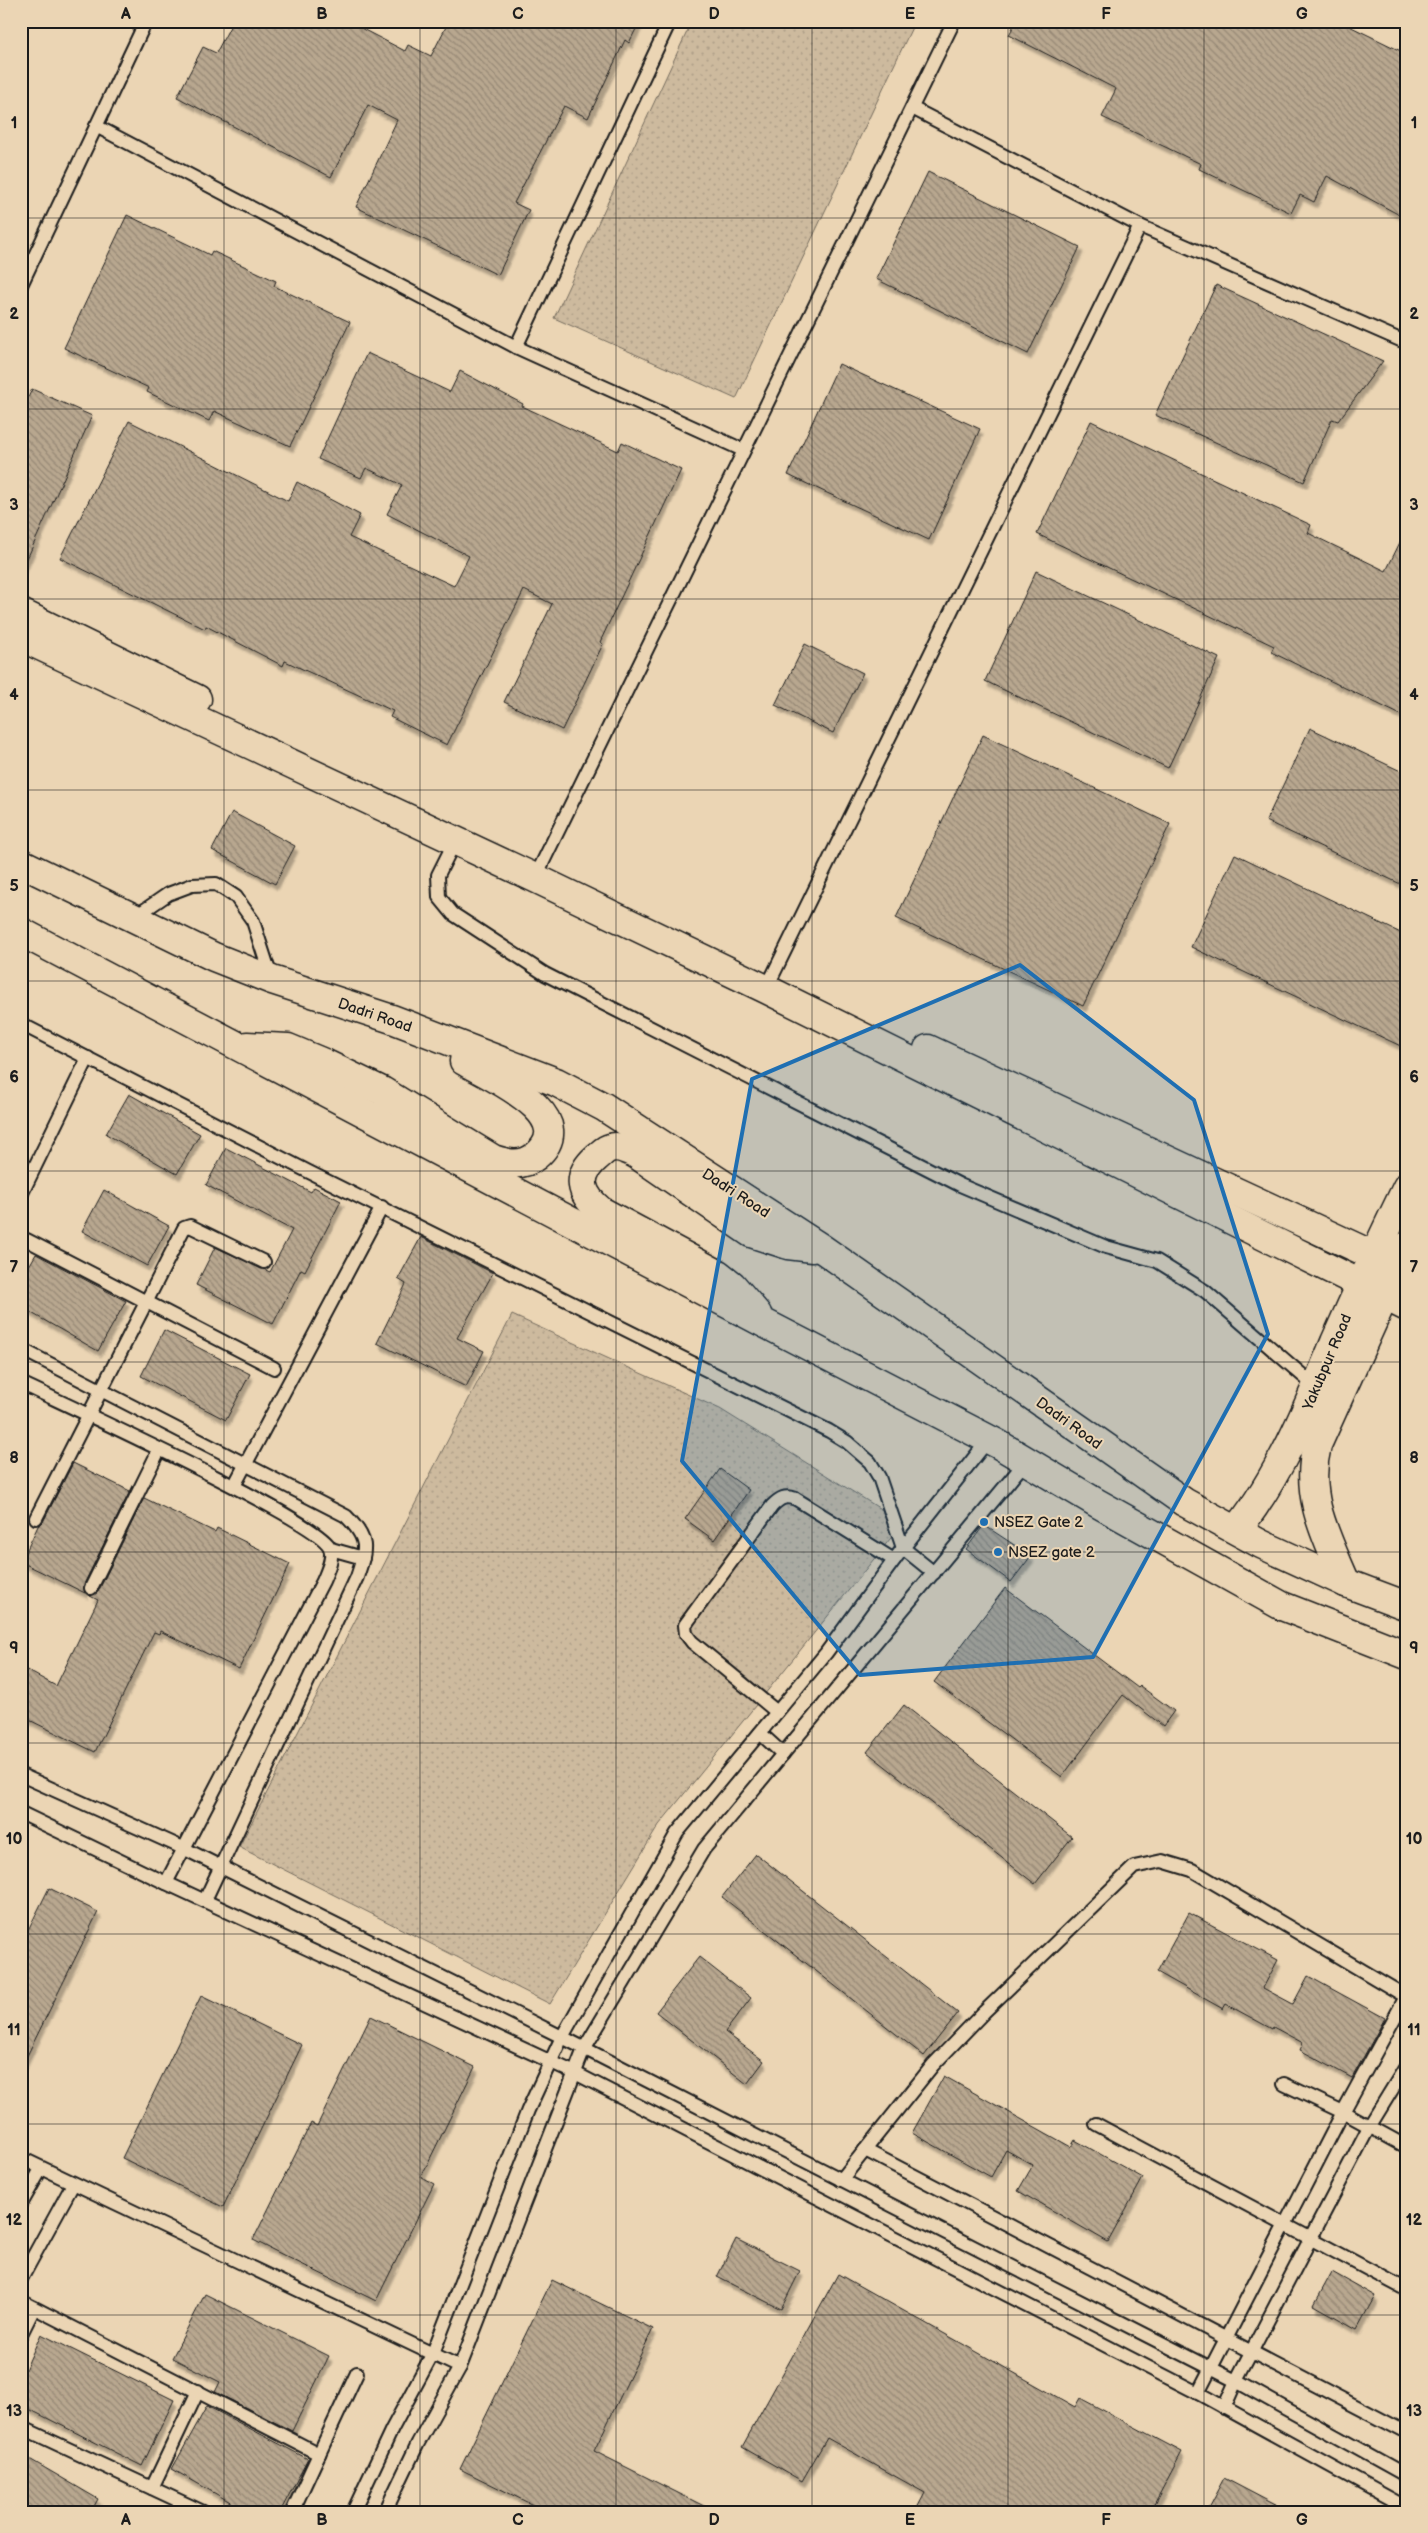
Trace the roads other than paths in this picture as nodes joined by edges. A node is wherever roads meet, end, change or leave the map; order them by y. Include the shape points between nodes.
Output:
1 (146, 21) edge
2 (670, 21) edge
3 (954, 21) edge
4 (912, 108) junction
5 (96, 126) junction
6 (1140, 226) junction
7 (21, 285) edge
8 (1407, 343) edge
9 (516, 347) junction
10 (743, 450) junction
11 (21, 612) edge
12 (21, 638) edge
13 (456, 840) junction
14 (21, 863) edge
15 (538, 871) junction
16 (133, 918) junction
17 (21, 932) edge
18 (272, 980) junction
19 (770, 982) junction
20 (392, 1019) junction
21 (21, 1024) edge
22 (236, 1045) junction
23 (88, 1058) junction
24 (1407, 1187) edge
25 (21, 1195) edge
26 (382, 1208) junction
27 (27, 1240) dead end
28 (821, 1248) junction
29 (1396, 1259) edge
30 (264, 1262) dead end
31 (1384, 1296) edge
32 (147, 1301) junction
33 (766, 1324) junction
34 (21, 1349) edge
35 (274, 1368) dead end
36 (21, 1384) edge
37 (1316, 1387) junction
38 (101, 1390) junction
39 (88, 1416) junction
40 (989, 1439) junction
41 (159, 1450) junction
42 (1027, 1460) junction
43 (244, 1464) junction
44 (234, 1486) junction
45 (36, 1518) dead end
46 (1238, 1530) junction
47 (903, 1548) junction
48 (330, 1549) junction
49 (363, 1558) junction
50 (894, 1560) junction
51 (934, 1573) junction
52 (1346, 1583) junction
53 (91, 1588) dead end
54 (1407, 1606) edge
55 (1407, 1655) edge
56 (777, 1712) junction
57 (760, 1733) junction
58 (783, 1754) junction
59 (21, 1775) edge
60 (21, 1813) edge
61 (183, 1848) junction
62 (219, 1867) junction
63 (166, 1883) junction
64 (205, 1900) junction
65 (1406, 1996) edge
66 (562, 2037) junction
67 (584, 2049) junction
68 (550, 2062) junction
69 (1407, 2065) edge
70 (575, 2073) junction
71 (1284, 2084) dead end
72 (1343, 2112) junction
73 (1096, 2124) dead end
74 (1369, 2127) junction
75 (1407, 2147) edge
76 (865, 2150) junction
77 (21, 2158) edge
78 (41, 2169) junction
79 (841, 2180) junction
80 (74, 2184) junction
81 (21, 2204) edge
82 (1284, 2226) junction
83 (1311, 2239) junction
84 (21, 2279) edge
85 (1407, 2290) edge
86 (21, 2301) edge
87 (34, 2308) junction
88 (21, 2334) edge
89 (1226, 2338) junction
90 (1251, 2352) junction
91 (433, 2354) junction
92 (460, 2368) junction
93 (1210, 2368) junction
94 (357, 2373) dead end
95 (1236, 2381) junction
96 (198, 2391) junction
97 (1198, 2393) junction
98 (1224, 2408) junction
99 (21, 2427) edge
100 (1407, 2433) edge
101 (319, 2454) junction
102 (1407, 2476) edge
103 (152, 2488) junction
104 (1407, 2508) edge
105 (203, 2512) edge
106 (292, 2512) edge
107 (353, 2512) edge
108 (385, 2512) edge

1 - 5 lane
2 - 9 lane
3 - 4 lane
4 - 6 lane
4 - 10 lane
5 - 7 lane
5 - 9 lane
6 - 8 lane
6 - 19 lane
9 - 10 lane
10 - 15 lane
11 - 15 main road
12 - 13 main road
13 - 15 main road
13 - 37 lane via 438,875 438,897 453,914 545,974 960,1185 1106,1247 1157,1261 1205,1291
14 - 16 main road, Dadri Road
15 - 19 main road
16 - 18 main road, Dadri Road via 214,957
16 - 18 lane via 168,894 192,885 216,884 236,897 253,921
17 - 22 main road
18 - 20 main road, Dadri Road
19 - 29 main road
19 - 31 main road
20 - 22 main road via 529,1100 548,1123 546,1144 524,1163 510,1164 493,1159 382,1091 324,1063 288,1048
20 - 28 main road, Dadri Road via 556,1082 604,1107
21 - 23 lane
22 - 33 main road
23 - 25 lane
23 - 26 lane
24 - 29 main road, Yakubpur Road
26 - 43 lane
26 - 47 lane via 847,1442 870,1462 879,1478
27 - 32 lane
28 - 33 main road via 788,1245 751,1233 636,1154 620,1147 610,1148 593,1161 584,1174 583,1189 588,1200 600,1211 718,1274
28 - 46 main road, Dadri Road via 1105,1449 1184,1502
29 - 31 main road, Yakubpur Road
30 - 32 lane via 187,1226
31 - 37 main road, Yakubpur Road
31 - 52 main road, Yakubpur Road via 1317,1445 1312,1464 1322,1527
32 - 35 lane
32 - 38 lane
33 - 40 main road
34 - 38 lane
36 - 39 lane
37 - 46 main road, Yakubpur Road via 1271,1481
38 - 39 lane
38 - 43 lane
39 - 41 lane
39 - 45 lane
40 - 42 main road
40 - 47 lane
41 - 44 lane
41 - 53 lane
42 - 51 lane
42 - 55 main road via 1097,1503 1282,1606
43 - 44 lane
43 - 49 lane via 346,1516 360,1530 365,1544
44 - 48 lane via 310,1530 325,1540
46 - 52 main road, Dadri Road
47 - 50 lane
47 - 51 lane
48 - 49 lane
48 - 61 lane via 330,1563 323,1581
49 - 62 lane via 357,1577
50 - 56 lane via 826,1653
50 - 56 lane via 796,1499 787,1496 772,1506 685,1625 686,1634 692,1642
51 - 58 lane
52 - 54 main road, Dadri Road
56 - 57 lane
57 - 58 lane
57 - 66 lane via 677,1833
58 - 67 lane via 704,1849
59 - 61 lane
60 - 63 lane
61 - 62 lane
61 - 63 lane
62 - 64 lane
62 - 66 lane
63 - 64 lane
64 - 68 lane
65 - 72 lane
65 - 76 lane via 1192,1870 1162,1861 1134,1867 933,2065
66 - 67 lane
66 - 68 lane
67 - 70 lane
67 - 79 lane
68 - 70 lane
68 - 91 lane via 528,2110
69 - 74 lane
70 - 92 lane
70 - 97 lane
71 - 72 lane
72 - 74 lane
72 - 82 lane
73 - 82 lane
74 - 75 lane
74 - 83 lane
76 - 79 lane
76 - 89 lane
77 - 78 lane
78 - 80 lane
78 - 81 lane
79 - 93 lane
80 - 84 lane
80 - 91 lane
82 - 83 lane
82 - 89 lane
83 - 85 lane
83 - 90 lane
86 - 87 lane
87 - 88 lane
87 - 96 lane
89 - 90 lane
89 - 93 lane
90 - 95 lane
90 - 100 lane
91 - 92 lane
91 - 107 lane via 392,2429
92 - 108 lane via 418,2443
93 - 95 lane
93 - 97 lane
94 - 101 lane
95 - 98 lane
95 - 102 lane
96 - 101 lane
96 - 103 lane
97 - 98 lane
98 - 104 lane
99 - 103 lane
101 - 106 lane
103 - 105 lane

